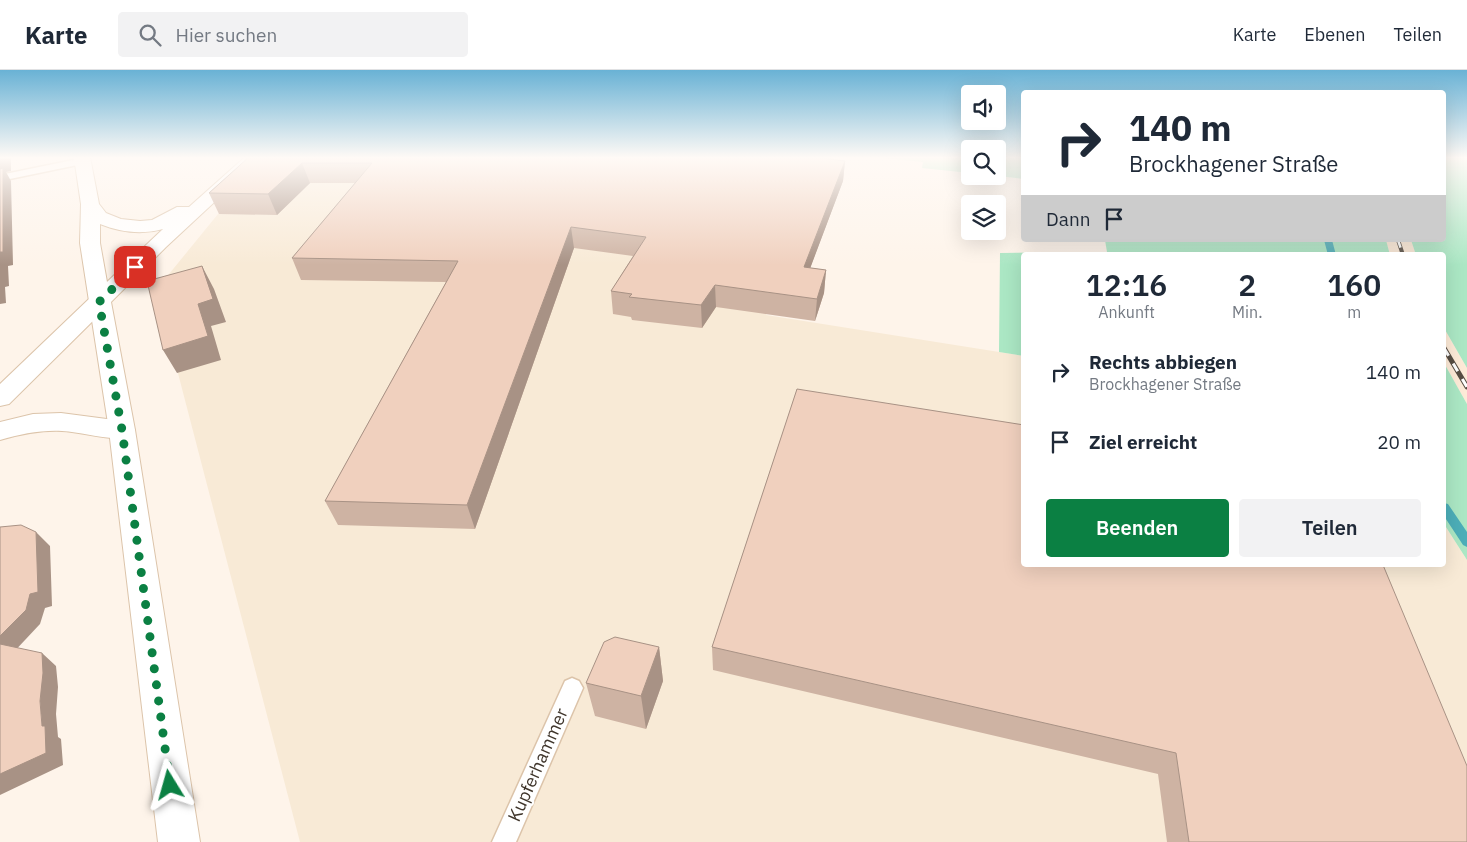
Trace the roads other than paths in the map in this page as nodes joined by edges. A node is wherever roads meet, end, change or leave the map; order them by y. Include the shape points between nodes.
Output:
1 (88, 193) edge
2 (214, 193) edge
3 (215, 193) edge
4 (90, 204) junction
5 (99, 302) junction
6 (0, 398) edge
7 (122, 430) junction
8 (0, 431) edge
9 (572, 688) dead end
10 (178, 842) edge
11 (504, 842) edge

1 - 4 main road
2 - 4 main road via 157,225 117,224 99,217
3 - 5 main road
4 - 5 main road via 90,243
5 - 6 main road
5 - 7 main road
7 - 8 main road via 46,420
7 - 10 main road
9 - 11 lane, Kupferhammer

